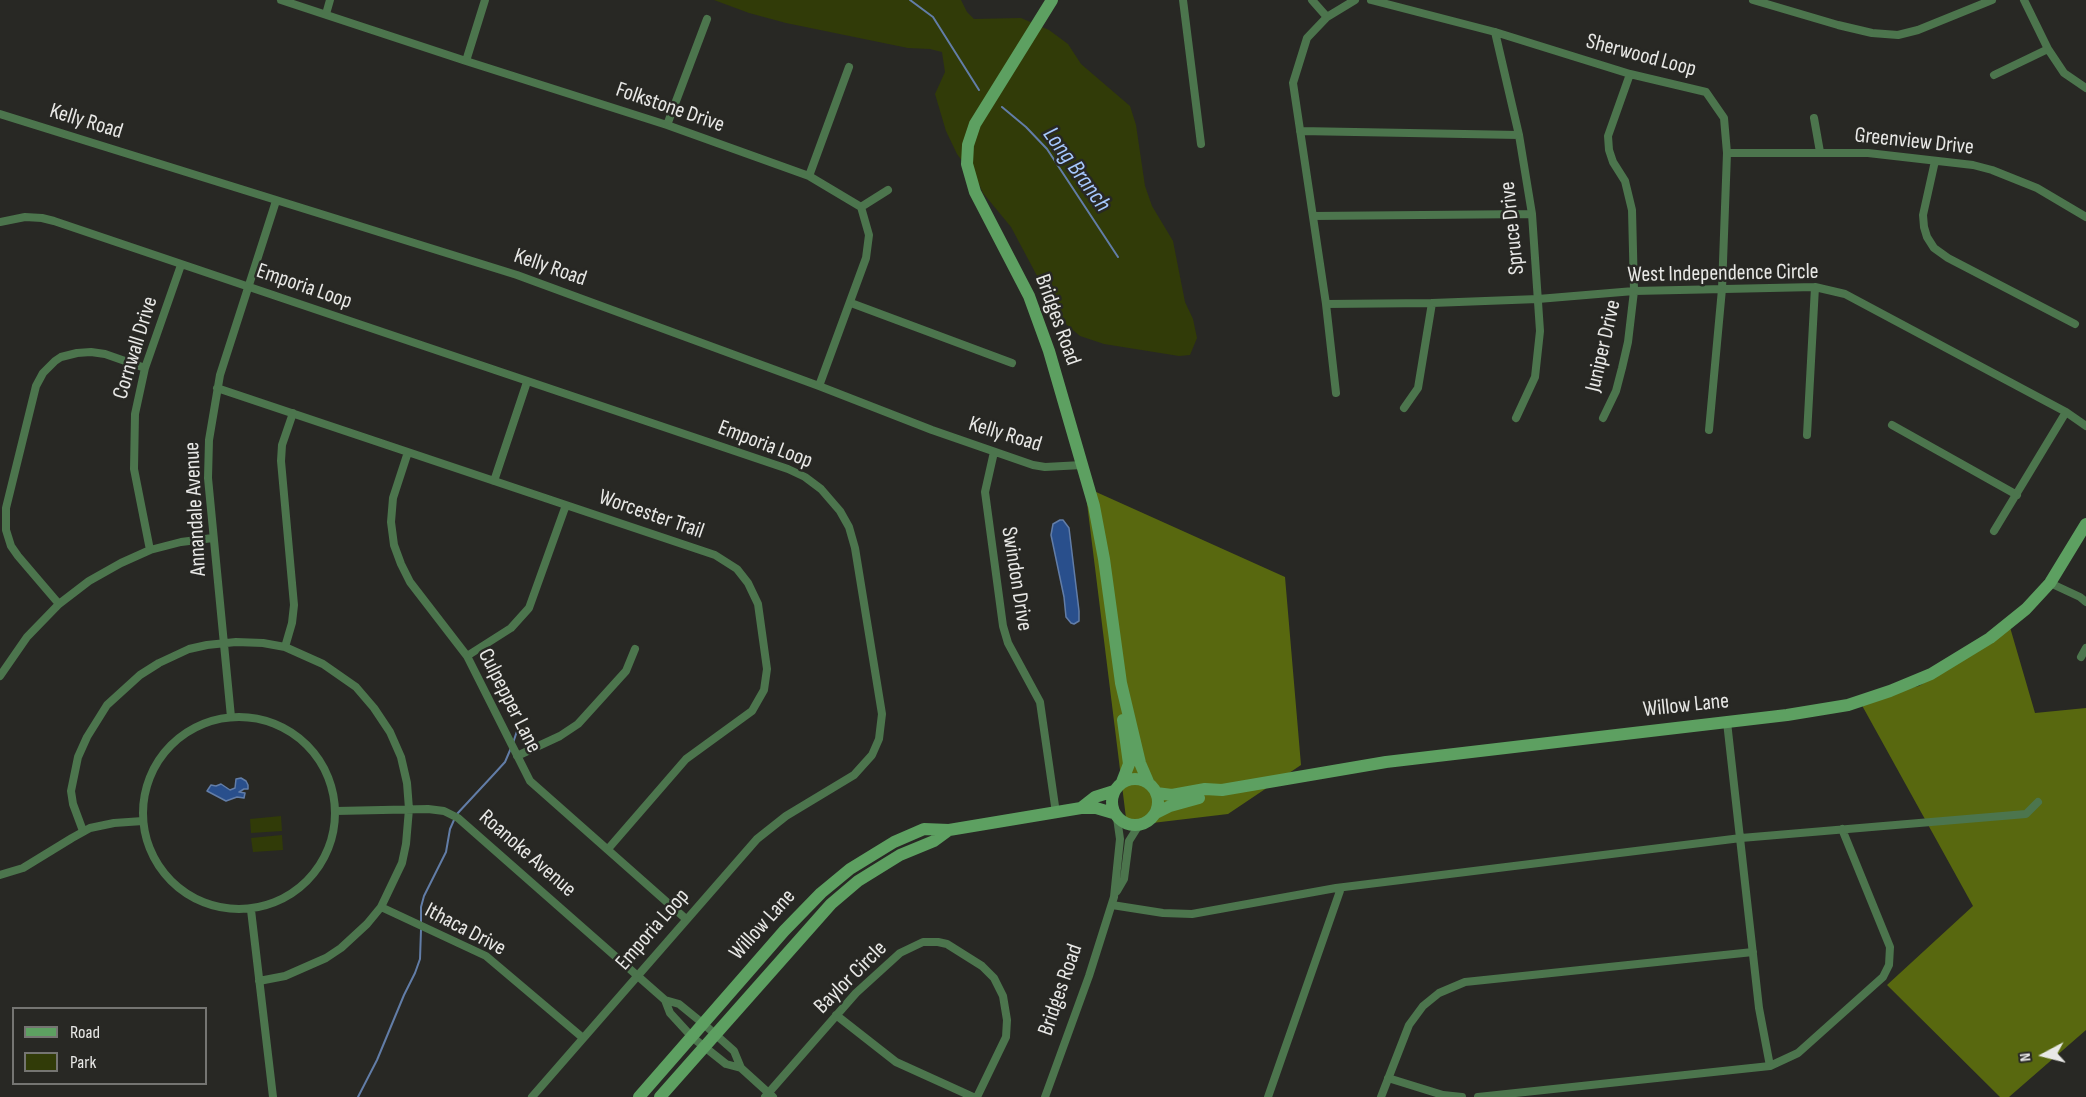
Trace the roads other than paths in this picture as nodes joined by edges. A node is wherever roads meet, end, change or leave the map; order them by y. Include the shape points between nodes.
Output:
1 (281, 0) edge
2 (330, 0) edge
3 (485, 0) edge
4 (1052, 0) edge
5 (1183, 0) edge
6 (1312, 0) edge
7 (1355, 0) edge
8 (1371, 0) edge
9 (1753, 0) edge
10 (1992, 0) edge
11 (2024, 0) edge
12 (326, 14) junction
13 (1327, 17) junction
14 (707, 19) dead end
15 (1495, 32) junction
16 (2048, 49) junction
17 (466, 62) junction
18 (849, 67) dead end
19 (1630, 74) junction
20 (1995, 75) dead end
21 (2086, 88) edge
22 (0, 114) edge
23 (1814, 118) dead end
24 (667, 125) junction
25 (1300, 130) junction
26 (1519, 135) junction
27 (1201, 144) dead end
28 (1820, 152) junction
29 (1727, 153) junction
30 (1935, 161) junction
31 (809, 176) junction
32 (888, 190) dead end
33 (276, 201) junction
34 (861, 207) junction
35 (1532, 214) junction
36 (1313, 216) junction
37 (2086, 217) edge
38 (0, 222) edge
39 (181, 265) junction
40 (248, 287) junction
41 (1815, 287) junction
42 (1722, 289) junction
43 (1634, 291) junction
44 (1538, 299) junction
45 (851, 303) junction
46 (1432, 303) junction
47 (1326, 304) junction
48 (2075, 324) dead end
49 (1012, 363) dead end
50 (145, 368) junction
51 (527, 382) junction
52 (819, 386) junction
53 (217, 388) junction
54 (1336, 393) dead end
55 (1404, 408) dead end
56 (2066, 412) junction
57 (293, 413) junction
58 (1516, 418) dead end
59 (1603, 418) dead end
60 (1892, 425) dead end
61 (2086, 426) edge
62 (1709, 430) dead end
63 (1807, 435) dead end
64 (408, 452) junction
65 (994, 452) junction
66 (1082, 465) junction
67 (494, 480) junction
68 (2017, 495) junction
69 (566, 505) junction
70 (2086, 524) edge
71 (3, 531) edge
72 (1994, 531) dead end
73 (213, 538) junction
74 (150, 550) junction
75 (2050, 583) junction
76 (2086, 602) edge
77 (58, 604) junction
78 (224, 643) junction
79 (285, 647) junction
80 (2086, 648) edge
81 (635, 649) dead end
82 (466, 656) junction
83 (2081, 657) dead end
84 (0, 676) edge
85 (1121, 683) junction
86 (231, 717) junction
87 (1727, 722) junction
88 (517, 756) junction
89 (1118, 786) junction
90 (1152, 788) junction
91 (1222, 790) junction
92 (2038, 802) dead end
93 (409, 808) junction
94 (1081, 808) junction
95 (336, 811) junction
96 (1056, 813) junction
97 (1156, 813) junction
98 (1115, 816) junction
99 (143, 821) junction
100 (1139, 825) junction
101 (1842, 829) junction
102 (950, 830) junction
103 (83, 831) junction
104 (1741, 838) junction
105 (608, 849) junction
106 (0, 875) edge
107 (1341, 888) junction
108 (1113, 901) junction
109 (381, 908) junction
110 (251, 910) junction
111 (686, 919) junction
112 (1753, 952) junction
113 (637, 975) junction
114 (259, 981) junction
115 (665, 1000) junction
116 (836, 1015) junction
117 (703, 1024) junction
118 (716, 1035) junction
119 (692, 1037) junction
120 (583, 1038) junction
121 (704, 1047) junction
122 (1770, 1066) junction
123 (741, 1068) junction
124 (1388, 1078) junction
125 (769, 1096) edge
126 (273, 1097) edge
127 (532, 1097) edge
128 (639, 1097) edge
129 (660, 1097) edge
130 (975, 1097) edge
131 (1045, 1097) edge
132 (1268, 1097) edge
133 (1382, 1097) edge
134 (1462, 1097) edge
135 (1478, 1097) edge

1 - 12 street, Folkstone Drive
2 - 12 street
3 - 17 street
4 - 66 street, Bridges Road via 975,124 967,164 975,192 1039,323
5 - 27 street
6 - 13 street
7 - 13 street
8 - 15 street, Sherwood Loop
9 - 10 street via 1838,25 1898,35
11 - 16 street
12 - 17 street, Folkstone Drive
13 - 25 street via 1307,38 1293,83
14 - 24 street
15 - 19 street, Sherwood Loop
15 - 26 street, Spruce Drive
16 - 20 street
16 - 21 street via 2064,73
17 - 24 street, Folkstone Drive
18 - 31 street
19 - 29 street, Sherwood Loop via 1706,92 1724,118
19 - 43 street, Juniper Drive via 1608,136 1609,150 1625,181 1632,210
22 - 33 street, Kelly Road
23 - 28 street
24 - 31 street, Folkstone Drive
25 - 26 street
25 - 36 street
26 - 35 street, Spruce Drive
28 - 29 street, Greenview Drive
28 - 30 street, Greenview Drive
29 - 42 street, Sherwood Loop
30 - 37 street, Greenview Drive via 1992,170 2037,188
30 - 48 street via 1923,215 1934,248
31 - 34 street, Folkstone Drive
32 - 34 street
33 - 40 street, Annandale Avenue
33 - 52 street, Kelly Road via 527,278
34 - 45 street via 869,235
35 - 36 street
35 - 44 street, Spruce Drive
36 - 47 street
38 - 39 street, Emporia Loop via 42,218
39 - 40 street, Emporia Loop
39 - 50 street, Cornwall Drive
40 - 51 street, Emporia Loop
40 - 53 street, Annandale Avenue
41 - 42 street, West Independence Circle
41 - 56 street, West Independence Circle via 1845,294
41 - 63 street
42 - 43 street, West Independence Circle
42 - 62 street, Sherwood Loop
43 - 44 street, West Independence Circle
43 - 59 street, Juniper Drive via 1622,368
44 - 46 street, West Independence Circle
44 - 58 street, Spruce Drive via 1540,331 1535,377
45 - 49 street
45 - 52 street
46 - 47 street, West Independence Circle
46 - 55 street via 1418,388
47 - 54 street
50 - 71 street via 105,354 84,352 61,357 43,373 32,398
50 - 74 street, Cornwall Drive via 135,414 133,456
51 - 67 street
51 - 111 street, Emporia Loop via 799,474 834,503 854,541 882,714 877,744 854,775 769,828
52 - 65 street, Kelly Road
53 - 57 street, Worcester Trail
53 - 73 street, Annandale Avenue via 208,452
56 - 61 street, West Independence Circle
56 - 68 street
57 - 64 street, Worcester Trail
57 - 79 street via 281,461 294,605
60 - 68 street
64 - 67 street, Worcester Trail
64 - 82 street, Culpepper Lane via 393,498 394,545 410,582
65 - 66 street, Kelly Road via 1045,467
65 - 96 street, Swindon Drive via 984,492 1003,626 1040,702
66 - 85 street, Bridges Road via 1104,559
67 - 69 street, Worcester Trail
68 - 72 street
69 - 82 street via 529,608 512,628
69 - 105 street, Worcester Trail via 715,555 736,569 758,604 767,669 764,690 752,711 686,759
70 - 75 street, Willow Lane
71 - 77 street via 18,556
73 - 74 street
73 - 78 street, Annandale Avenue
74 - 77 street via 100,574
75 - 76 street
75 - 87 street, Willow Lane via 1990,638 1911,683 1827,710
77 - 84 street via 27,637
78 - 79 street
78 - 86 street, Annandale Avenue
78 - 103 street via 189,649 159,663 107,705 87,737 73,778 73,804
79 - 93 street via 337,672 374,708 401,757
80 - 83 street
81 - 88 street via 626,671 578,724
82 - 88 street, Culpepper Lane
85 - 89 street, Bridges Road via 1120,705 1129,764
85 - 90 street, Bridges Road via 1140,763
86 - 95 street via 262,719 291,732 314,753 330,780
86 - 99 street via 202,724 176,740 153,772 146,791
87 - 91 street, Willow Lane via 1386,762
87 - 104 street
88 - 105 street, Culpepper Lane via 530,781
89 - 90 street via 1138,779
89 - 94 street, Willow Lane
89 - 98 street via 1111,802
90 - 91 street, Willow Lane via 1172,795
90 - 97 street via 1158,801
91 - 97 street, Willow Lane
92 - 101 street via 2026,814
93 - 95 street, Roanoke Avenue
93 - 109 street via 402,863
93 - 113 street, Roanoke Avenue via 444,811 458,818
94 - 96 street, Willow Lane
94 - 98 street, Willow Lane via 1096,808
95 - 110 street via 332,839 321,865 302,887 278,902
96 - 102 street, Willow Lane
97 - 100 street
98 - 100 street via 1127,825
98 - 108 street, Bridges Road via 1120,839
99 - 103 street
99 - 110 street via 151,851 167,877 191,897 220,908
100 - 108 street, Bridges Road via 1129,841 1124,879
101 - 104 street
101 - 122 street via 1890,947 1889,965 1883,977 1798,1053
102 - 117 street, Willow Lane via 924,829 849,869 784,931
102 - 118 street, Willow Lane via 858,881 831,904
103 - 106 street via 30,864
104 - 107 street
104 - 112 street
105 - 111 street, Culpepper Lane
107 - 108 street via 1192,914 1163,913
107 - 132 street
108 - 131 street, Bridges Road
109 - 114 street via 355,936 326,958 285,976
109 - 120 street, Ithaca Drive via 486,956
110 - 114 street
111 - 113 street, Emporia Loop
112 - 122 street
112 - 124 street via 1465,982 1439,993 1423,1006 1409,1025
113 - 115 street, Roanoke Avenue
113 - 120 street, Emporia Loop
114 - 126 street
115 - 117 street, Roanoke Avenue via 679,1004
115 - 119 street, Roanoke Avenue via 670,1012
116 - 125 street, Baylor Circle
116 - 130 street via 896,1062
116 - 130 street, Baylor Circle via 900,952 923,942 947,944 982,966 1003,996 1006,1037
117 - 118 street, Roanoke Avenue
117 - 119 street, Willow Lane
118 - 121 street, Willow Lane
118 - 123 street, Roanoke Avenue via 734,1052
119 - 121 street, Roanoke Avenue
119 - 128 street, Willow Lane
120 - 127 street, Emporia Loop
121 - 123 street, Roanoke Avenue via 726,1064
121 - 129 street, Willow Lane
122 - 135 street
123 - 125 street
124 - 133 street
124 - 134 street

